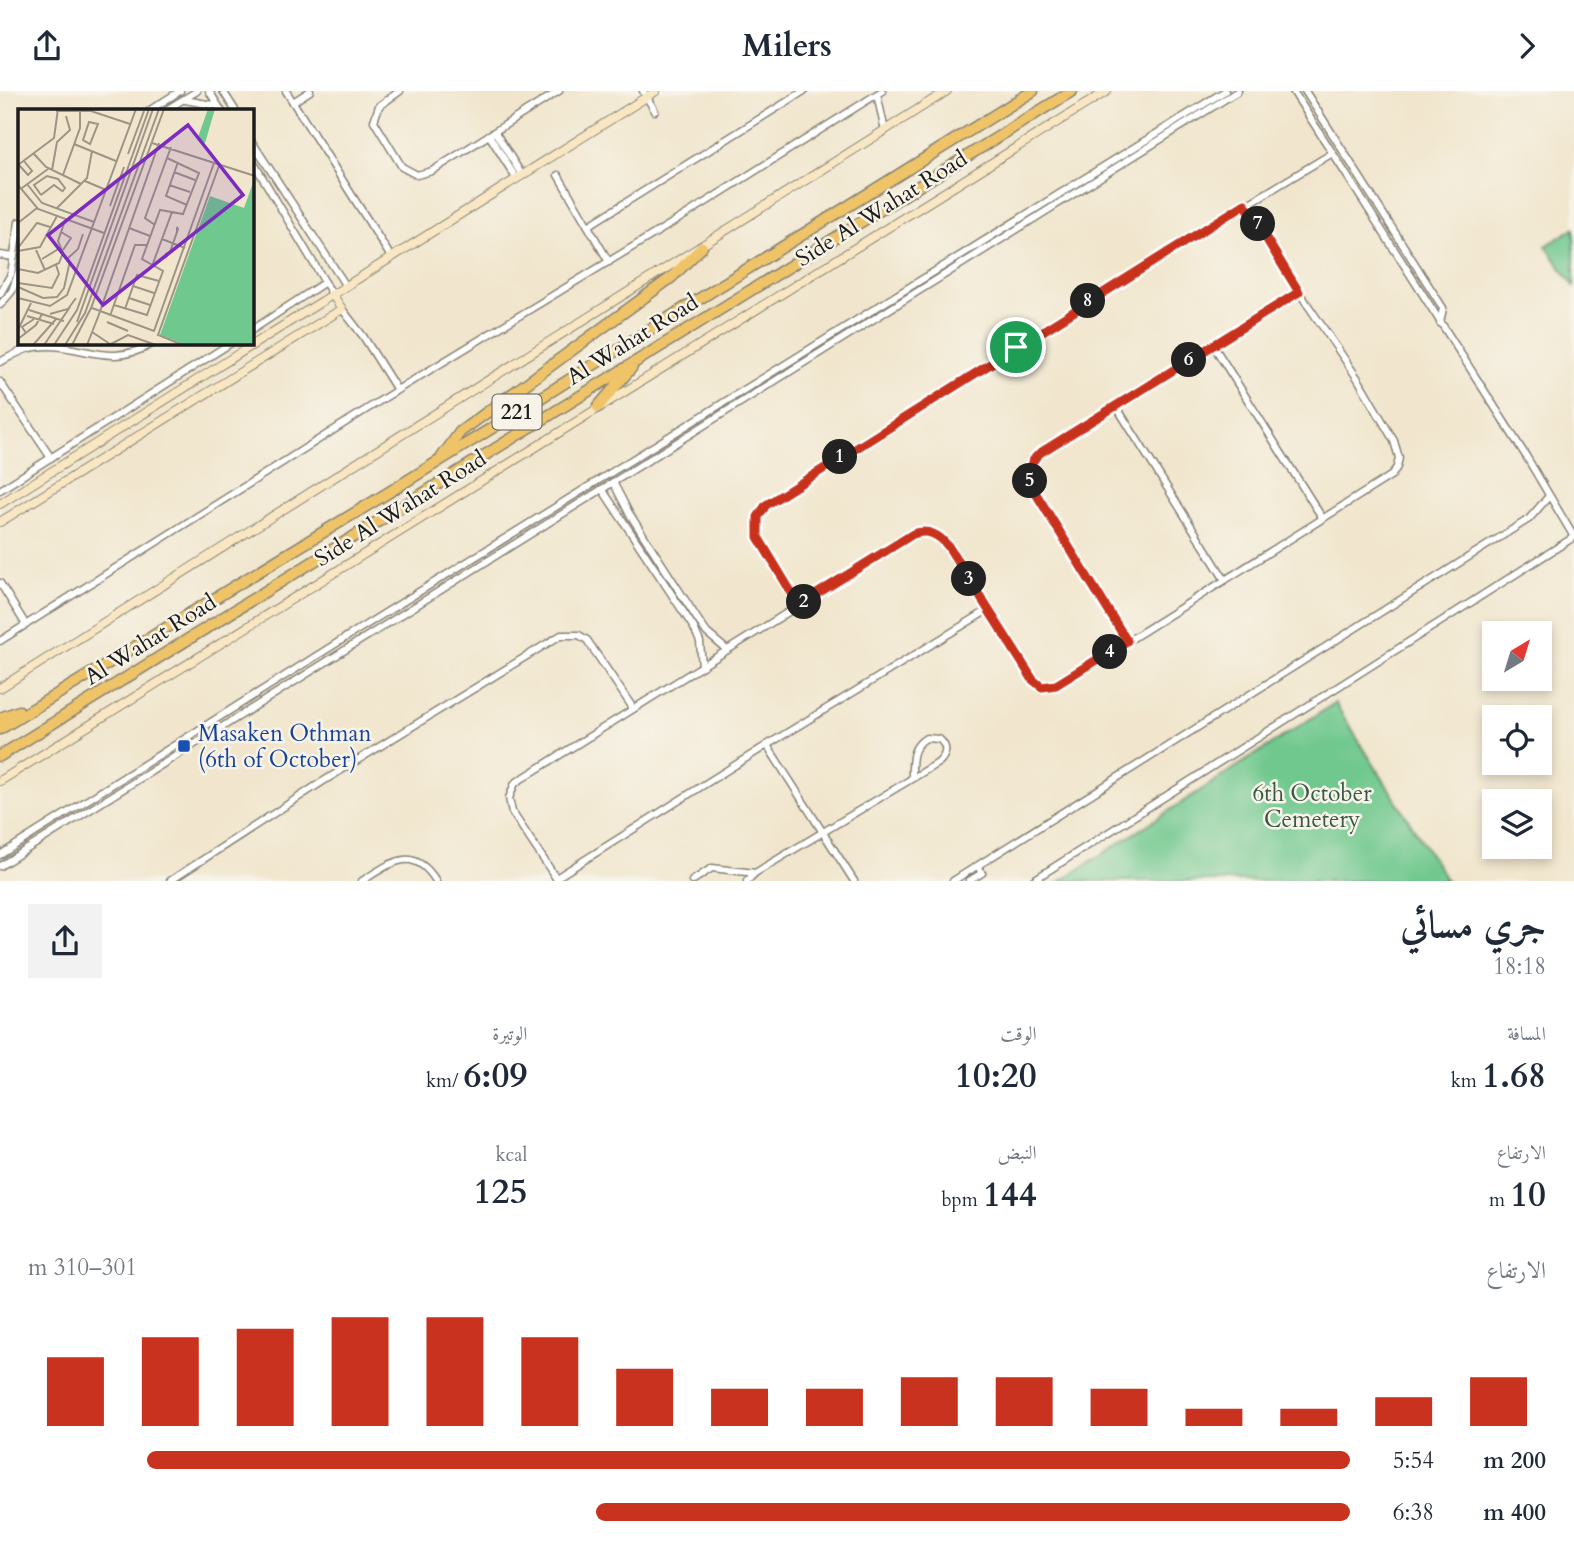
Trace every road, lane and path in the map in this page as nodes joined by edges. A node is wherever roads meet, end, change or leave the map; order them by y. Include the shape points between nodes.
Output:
1 (179, 91) edge
2 (197, 91) edge
3 (209, 91) edge
4 (223, 91) edge
5 (286, 91) edge
6 (310, 91) edge
7 (400, 91) edge
8 (559, 91) edge
9 (656, 91) edge
10 (804, 91) edge
11 (947, 91) edge
12 (1032, 91) edge
13 (1072, 91) edge
14 (1107, 91) edge
15 (1225, 91) edge
16 (1238, 91) edge
17 (1293, 91) edge
18 (1305, 91) edge
19 (879, 93) edge
20 (645, 94) edge
21 (1309, 98) junction
22 (183, 100) junction
23 (293, 102) junction
24 (1301, 103) junction
25 (219, 108) edge
26 (152, 109) edge
27 (168, 109) edge
28 (234, 109) edge
29 (655, 111) dead end
30 (885, 131) junction
31 (1160, 131) junction
32 (492, 133) junction
33 (1164, 138) junction
34 (254, 145) edge
35 (1331, 154) junction
36 (254, 162) edge
37 (558, 175) dead end
38 (519, 177) junction
39 (1363, 185) junction
40 (1355, 191) junction
41 (1245, 204) junction
42 (588, 226) junction
43 (18, 229) edge
44 (702, 247) junction
45 (965, 251) junction
46 (0, 255) edge
47 (14, 257) junction
48 (391, 257) junction
49 (970, 260) junction
50 (609, 262) junction
51 (17, 269) edge
52 (8, 281) junction
53 (18, 282) edge
54 (325, 282) junction
55 (346, 286) junction
56 (1299, 292) junction
57 (0, 294) edge
58 (332, 294) junction
59 (0, 305) edge
60 (342, 309) junction
61 (1440, 323) junction
62 (254, 329) edge
63 (254, 343) edge
64 (150, 345) edge
65 (228, 345) edge
66 (251, 345) edge
67 (1213, 345) junction
68 (640, 358) junction
69 (0, 362) edge
70 (0, 381) edge
71 (397, 390) junction
72 (9, 394) junction
73 (0, 400) edge
74 (1116, 406) junction
75 (597, 407) junction
76 (51, 458) junction
77 (441, 459) junction
78 (613, 482) junction
79 (602, 489) junction
80 (0, 490) edge
81 (1549, 496) junction
82 (0, 504) edge
83 (1323, 519) junction
84 (0, 522) edge
85 (1574, 537) edge
86 (482, 553) junction
87 (487, 561) junction
88 (1225, 580) junction
89 (0, 583) edge
90 (218, 597) junction
91 (799, 605) junction
92 (988, 610) junction
93 (230, 614) junction
94 (26, 625) junction
95 (356, 631) junction
96 (361, 640) junction
97 (0, 641) edge
98 (1127, 641) junction
99 (727, 650) junction
100 (702, 666) junction
101 (1285, 672) junction
102 (1290, 680) dead end
103 (0, 688) edge
104 (41, 702) junction
105 (634, 708) junction
106 (0, 718) edge
107 (0, 729) edge
108 (767, 745) junction
109 (0, 756) edge
110 (912, 776) junction
111 (0, 781) edge
112 (65, 814) junction
113 (69, 822) junction
114 (822, 831) junction
115 (0, 855) edge
116 (0, 866) edge
117 (978, 866) junction
118 (755, 873) junction
119 (557, 880) edge
120 (170, 881) edge
121 (362, 881) edge
122 (436, 881) edge
123 (692, 881) edge
124 (747, 881) edge
125 (854, 881) edge
126 (953, 881) edge
127 (970, 881) edge
128 (1032, 881) edge

1 - 26 street
2 - 22 street
3 - 25 street
4 - 28 street
5 - 23 street
6 - 23 street
7 - 32 street via 379,106 374,121 409,172 432,171
8 - 32 street
9 - 20 street
10 - 42 street
11 - 30 street
12 - 77 highway, Al Wahat Road / 221
13 - 68 highway, Al Wahat Road / 221
14 - 75 street, Side Al Wahat Road
15 - 31 street
16 - 33 street
17 - 24 street
18 - 21 street
19 - 30 street
19 - 50 street
20 - 29 street
20 - 38 street
21 - 24 street
21 - 39 street
22 - 25 street
22 - 27 street
23 - 48 street
24 - 35 street
30 - 44 street
31 - 33 street
31 - 45 street
32 - 38 street
33 - 49 street
34 - 55 street
35 - 40 street
35 - 41 street
36 - 54 street
37 - 42 street
38 - 48 street
39 - 40 street
39 - 61 street via 1443,308
40 - 61 street
41 - 56 street
41 - 91 street via 766,505 758,517 758,537
42 - 50 street
43 - 47 street
44 - 77 highway via 672,277 460,432
44 - 103 street
45 - 49 street
45 - 86 street
46 - 47 street
47 - 51 street
48 - 55 street
49 - 78 street
50 - 71 street
51 - 52 street
51 - 53 street
52 - 53 street
52 - 57 street
53 - 59 street
54 - 58 street
54 - 62 street
55 - 58 street
56 - 67 street
56 - 83 street via 1358,379 1399,458 1392,475
58 - 60 street
58 - 63 street
60 - 71 street
60 - 84 street
61 - 81 street
64 - 69 street via 111,357 61,347 31,348
65 - 76 street
66 - 82 street
67 - 74 street
67 - 83 street
68 - 75 highway
68 - 93 highway, Al Wahat Road / 221
70 - 72 street
71 - 94 street
72 - 73 street
72 - 76 street
74 - 88 street
74 - 98 street via 1040,453 1031,463 1029,478
75 - 111 street, Side Al Wahat Road
76 - 80 street
77 - 90 highway, Al Wahat Road / 221
78 - 79 street
78 - 99 street via 700,624
79 - 87 street
79 - 100 street via 694,628
81 - 85 street
81 - 101 street via 1529,519
83 - 88 street
85 - 128 street
86 - 87 street
86 - 95 street
87 - 96 street
88 - 98 street
89 - 94 street
90 - 93 highway via 221,610
90 - 104 highway, Al Wahat Road / 221
91 - 92 street via 913,534 927,531 948,546
91 - 99 street
92 - 98 street via 1042,687 1056,685
92 - 108 street
93 - 109 highway, Al Wahat Road / 221
94 - 97 street
95 - 96 street
95 - 112 street
96 - 113 street
99 - 100 street
100 - 105 street
101 - 102 street
101 - 117 street
104 - 106 highway
104 - 107 highway, Al Wahat Road / 221
105 - 119 street via 512,788 512,812
105 - 120 street via 592,645 579,635 561,635
108 - 114 street
108 - 119 street
110 - 110 street via 916,747 926,738 939,739 946,750 942,759
110 - 114 street
112 - 113 street
112 - 115 street
113 - 116 street
114 - 118 street
114 - 125 street
117 - 126 street
117 - 127 street via 982,873
118 - 123 street via 712,868
118 - 124 street
121 - 122 street via 394,861 406,859 422,864

